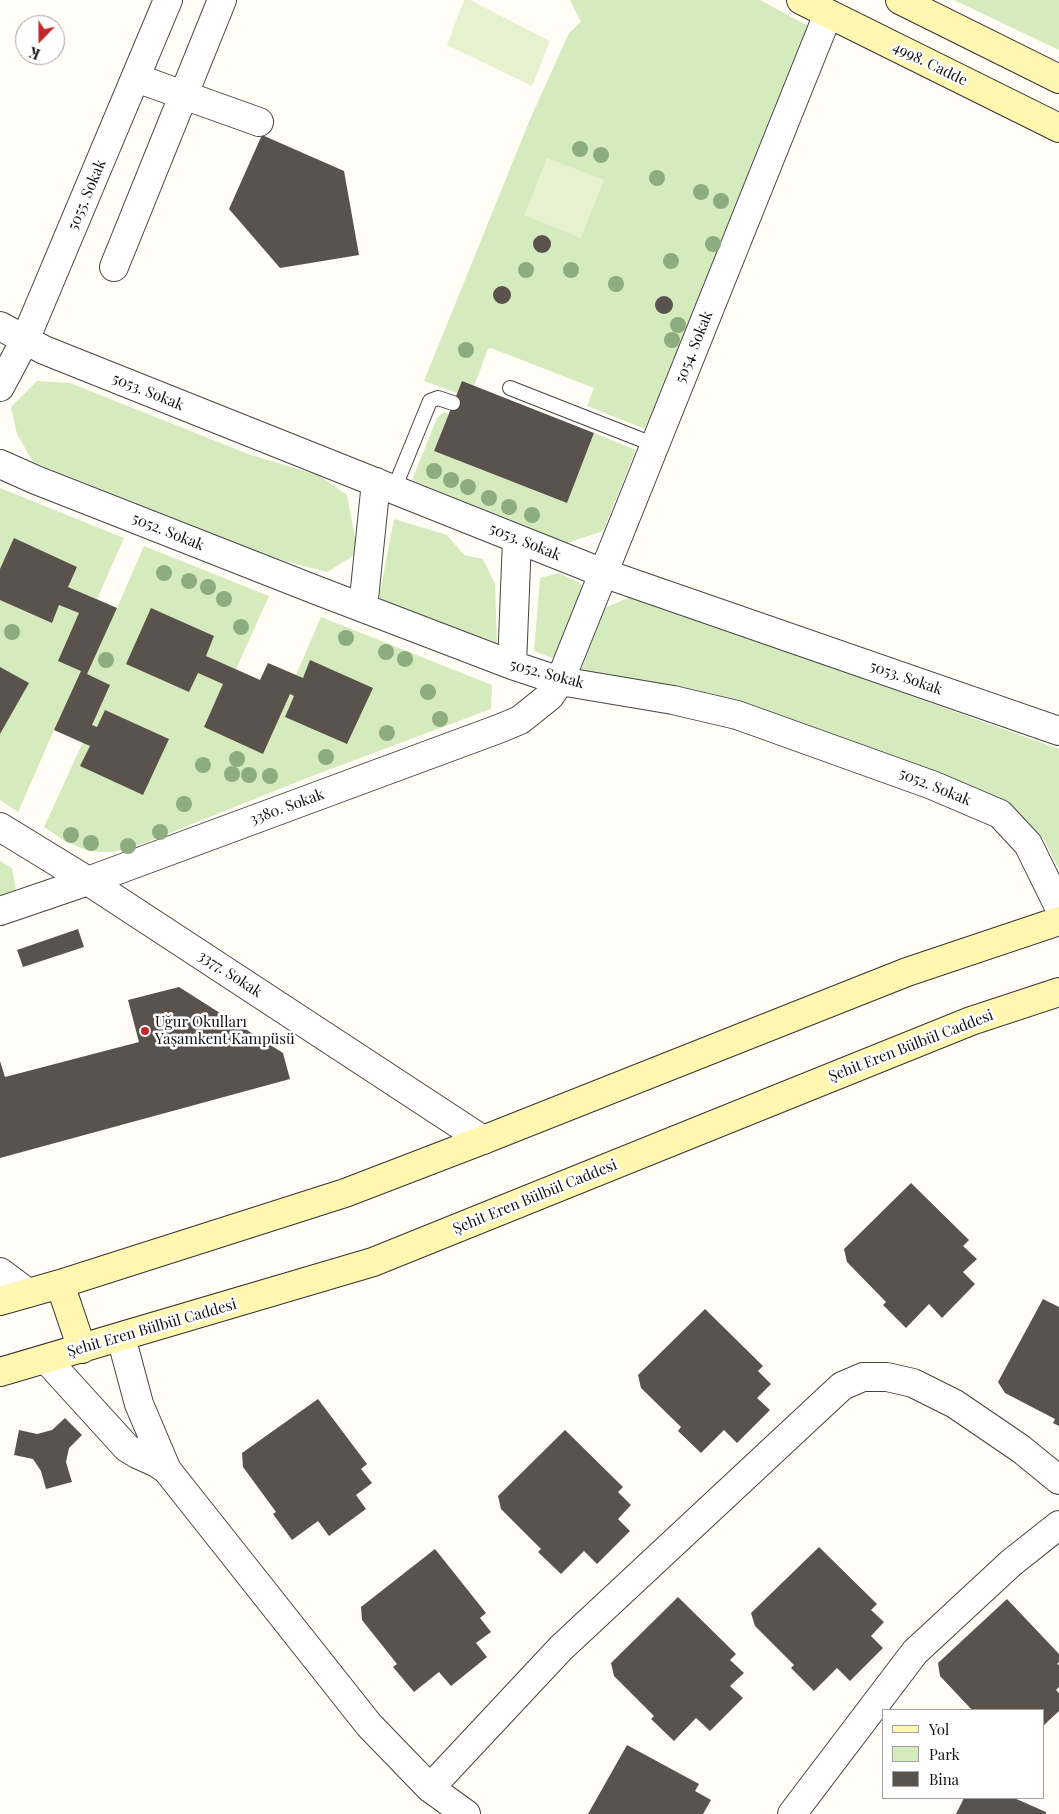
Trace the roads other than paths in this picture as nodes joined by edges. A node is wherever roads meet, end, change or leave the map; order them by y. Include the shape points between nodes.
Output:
1 (168, 0) edge
2 (222, 0) edge
3 (801, 0) edge
4 (900, 0) edge
5 (828, 7) edge
6 (136, 78) junction
7 (1059, 79) edge
8 (184, 95) junction
9 (259, 122) dead end
10 (1059, 128) edge
11 (114, 267) dead end
12 (0, 326) edge
13 (25, 340) junction
14 (0, 387) edge
15 (510, 388) dead end
16 (453, 404) dead end
17 (655, 445) junction
18 (0, 464) edge
19 (385, 486) junction
20 (518, 539) junction
21 (603, 573) junction
22 (363, 608) junction
23 (512, 665) junction
24 (560, 681) junction
25 (1059, 731) edge
26 (0, 827) edge
27 (88, 882) junction
28 (1059, 906) edge
29 (0, 911) edge
30 (1059, 921) edge
31 (1059, 992) edge
32 (484, 1140) junction
33 (0, 1272) edge
34 (60, 1284) junction
35 (28, 1293) junction
36 (0, 1301) edge
37 (121, 1337) junction
38 (82, 1349) junction
39 (46, 1359) junction
40 (0, 1372) edge
41 (166, 1470) junction
42 (1059, 1480) edge
43 (1059, 1525) edge
44 (430, 1788) junction
45 (466, 1814) edge
46 (792, 1814) edge

1 - 6 street, 5055. Sokak
2 - 8 street
3 - 5 main road, 4998. Cadde
4 - 7 main road
5 - 10 main road, 4998. Cadde
5 - 17 street, 5054. Sokak
6 - 8 street
6 - 13 street, 5055. Sokak
8 - 9 street
8 - 11 street
12 - 13 street, 5053. Sokak
13 - 14 street, 5055. Sokak
13 - 19 street, 5053. Sokak
15 - 17 lane
16 - 19 lane via 438,398 430,401
17 - 21 street, 5054. Sokak
18 - 22 street, 5052. Sokak
19 - 20 street, 5053. Sokak
19 - 22 street
20 - 21 street, 5053. Sokak
20 - 23 street
21 - 24 street, 5054. Sokak
21 - 25 street, 5053. Sokak
22 - 23 street, 5052. Sokak
23 - 24 street, 5052. Sokak
24 - 27 street, 3380. Sokak via 550,696 520,720
24 - 28 street, 5052. Sokak via 737,715 932,784 1000,814 1028,844
26 - 27 street, 3377. Sokak
27 - 29 street, 3380. Sokak
27 - 32 street, 3377. Sokak
30 - 32 main road via 907,972
31 - 37 main road, Şehit Eren Bülbül Caddesi via 971,1020 373,1262
32 - 34 main road via 346,1193
33 - 35 street
34 - 35 main road
34 - 38 main road
35 - 36 main road
37 - 38 main road, Şehit Eren Bülbül Caddesi
37 - 41 street via 139,1404
38 - 39 main road, Şehit Eren Bülbül Caddesi
39 - 40 main road, Şehit Eren Bülbül Caddesi
39 - 41 street via 127,1448
41 - 44 street via 369,1725
42 - 44 street via 1021,1449 955,1404 913,1383 887,1377 863,1377 842,1386 561,1648
43 - 46 street via 1011,1563 914,1652
44 - 45 street

